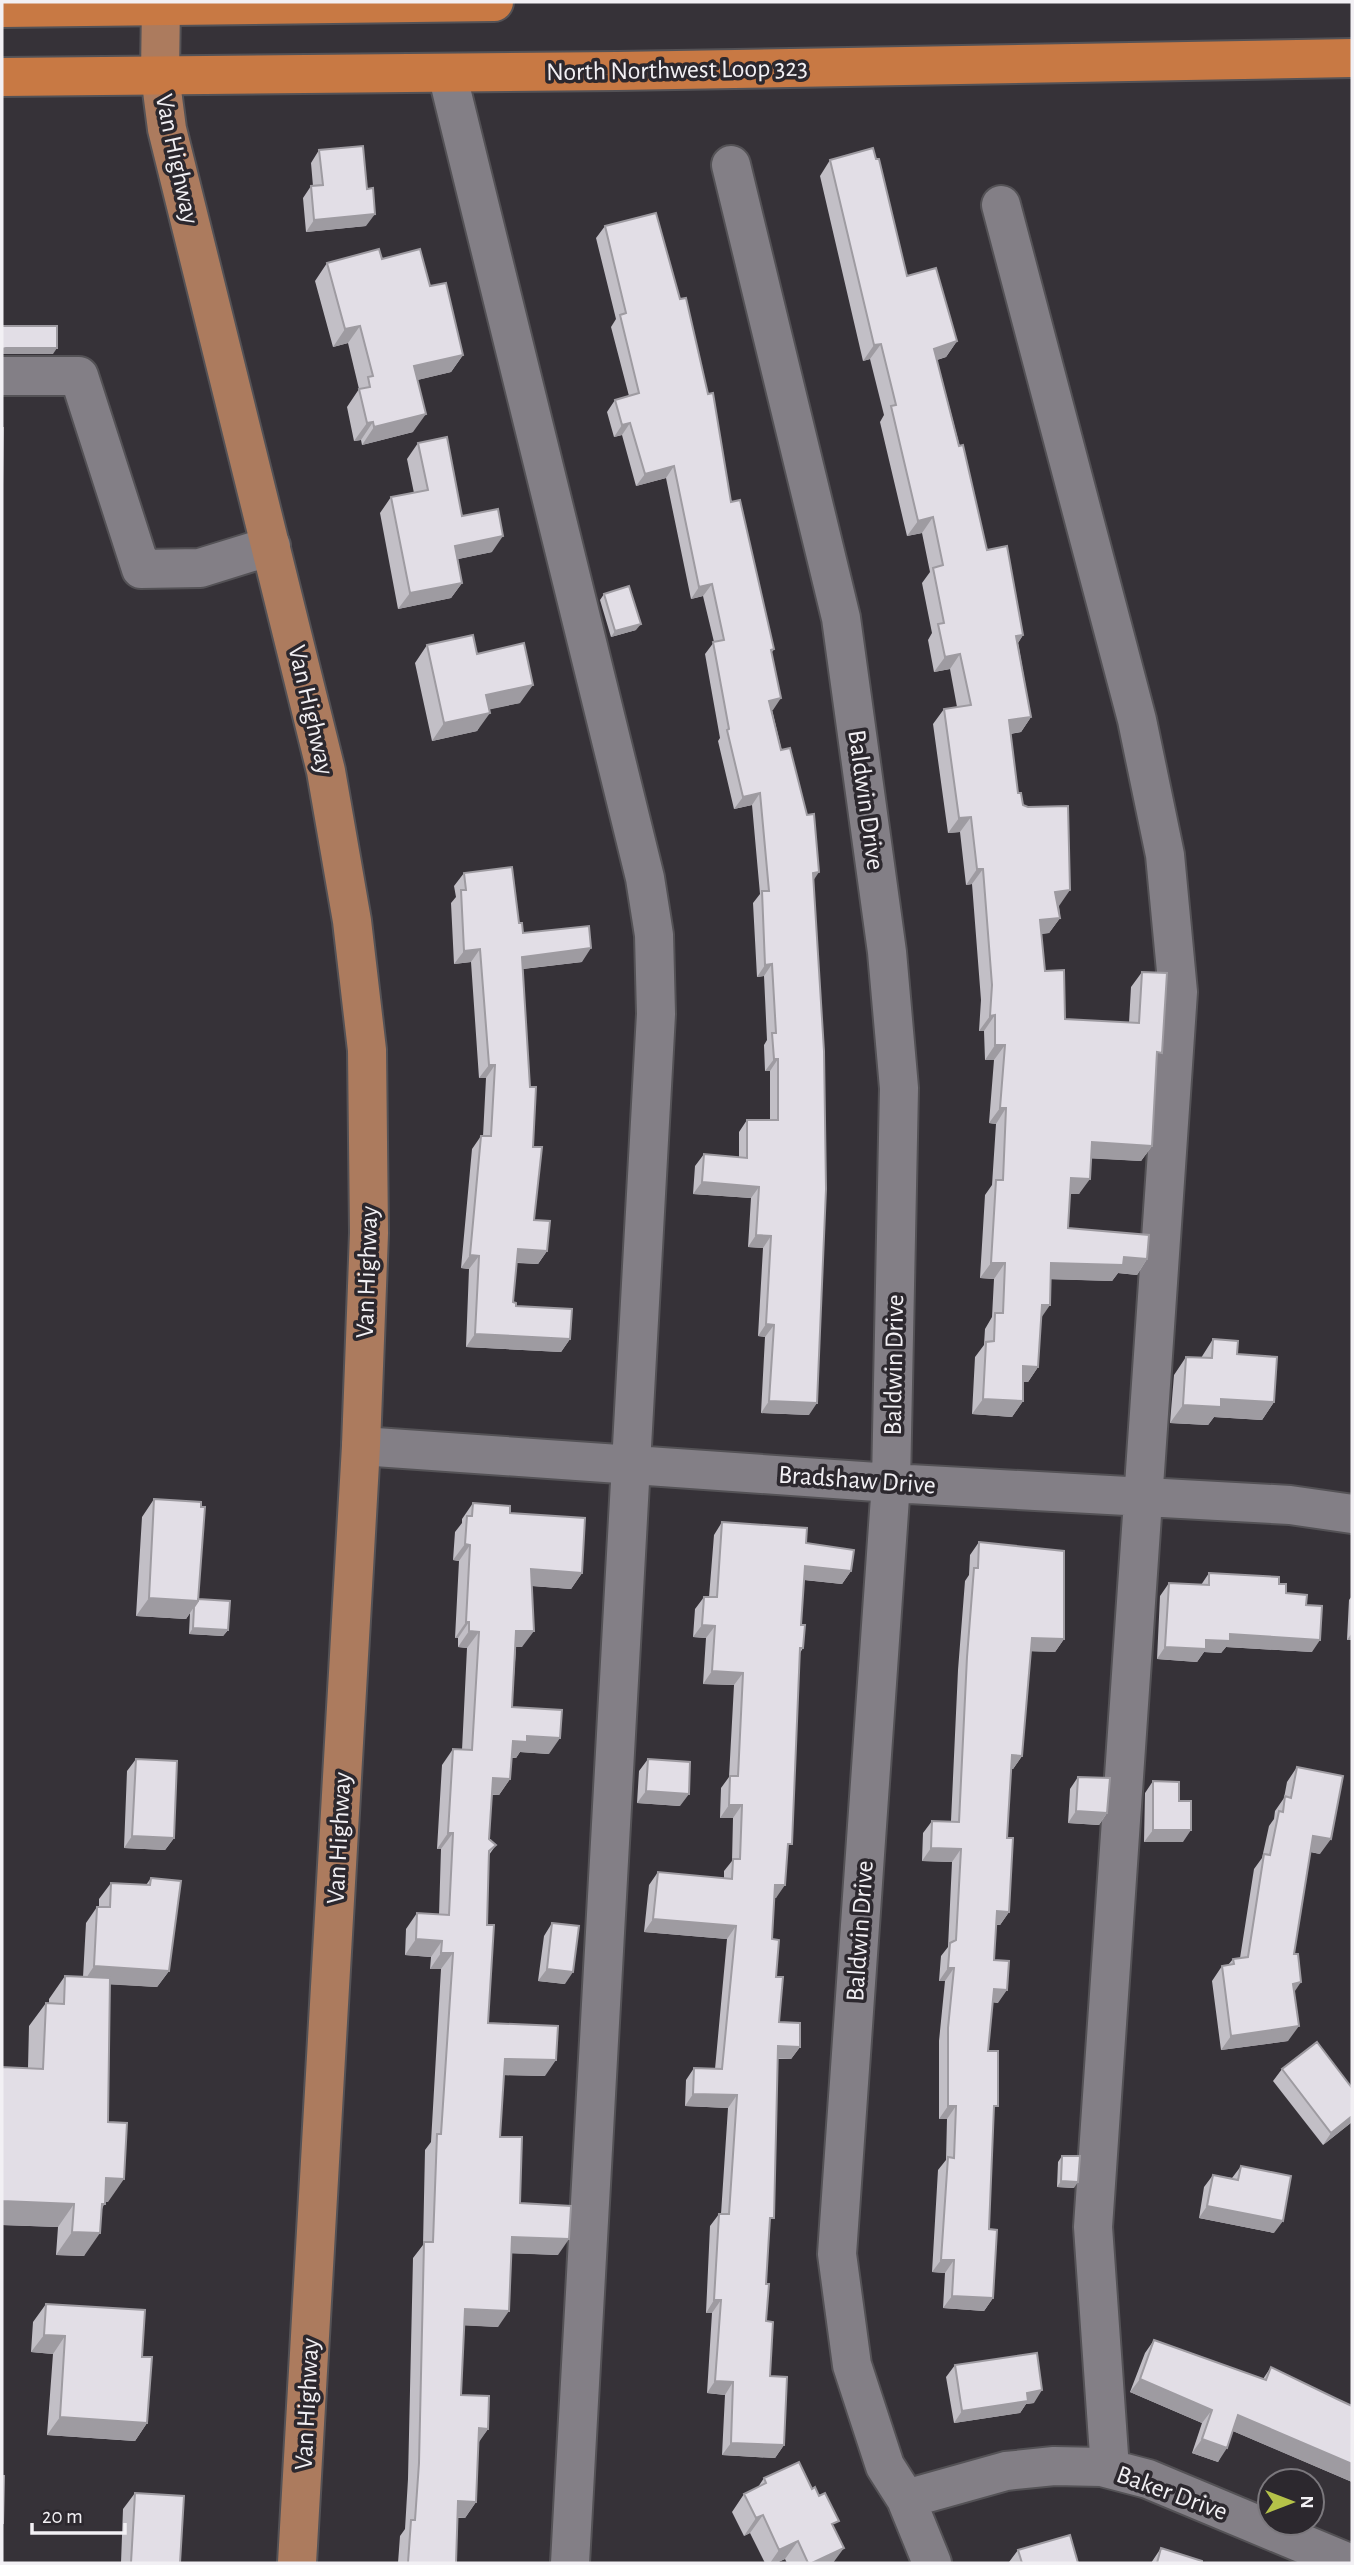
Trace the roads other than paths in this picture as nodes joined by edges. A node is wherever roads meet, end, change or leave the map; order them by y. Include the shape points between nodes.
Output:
1 (469, 2) edge
2 (494, 2) edge
3 (160, 4) edge
4 (2, 8) edge
5 (1352, 58) edge
6 (447, 73) junction
7 (160, 75) junction
8 (2, 77) edge
9 (731, 165) dead end
10 (1001, 205) dead end
11 (2, 376) edge
12 (271, 546) junction
13 (361, 1446) junction
14 (630, 1465) junction
15 (891, 1483) junction
16 (1144, 1497) junction
17 (1352, 1514) edge
18 (1110, 2469) junction
19 (906, 2499) junction
20 (297, 2563) edge
21 (570, 2563) edge
22 (932, 2563) edge
23 (1349, 2563) edge

1 - 2 highway
1 - 3 highway
3 - 4 highway
3 - 7 main road, Van Highway
5 - 6 highway, North Northwest Loop 323
6 - 7 highway, North Northwest Loop 323
6 - 14 street via 645,878 654,935 656,1014
7 - 8 highway, North Northwest Loop 323
7 - 12 main road, Van Highway via 167,129
9 - 15 street, Baldwin Drive via 841,618 887,952 899,1088
10 - 16 street via 1137,720 1165,855 1178,992
11 - 12 street via 79,376 141,569 200,568
12 - 13 main road, Van Highway via 341,849 367,1050 369,1233
13 - 14 street, Bradshaw Drive
13 - 20 main road, Van Highway
14 - 15 street, Bradshaw Drive
14 - 21 street
15 - 16 street, Bradshaw Drive
15 - 19 street, Baldwin Drive via 837,2254 852,2365 885,2466
16 - 17 street, Bradshaw Drive via 1290,1505
16 - 18 street via 1093,2227
18 - 19 street, Baker Drive via 1054,2466 1006,2471
18 - 23 street, Baker Drive via 1148,2479
19 - 22 street, Baldwin Drive

